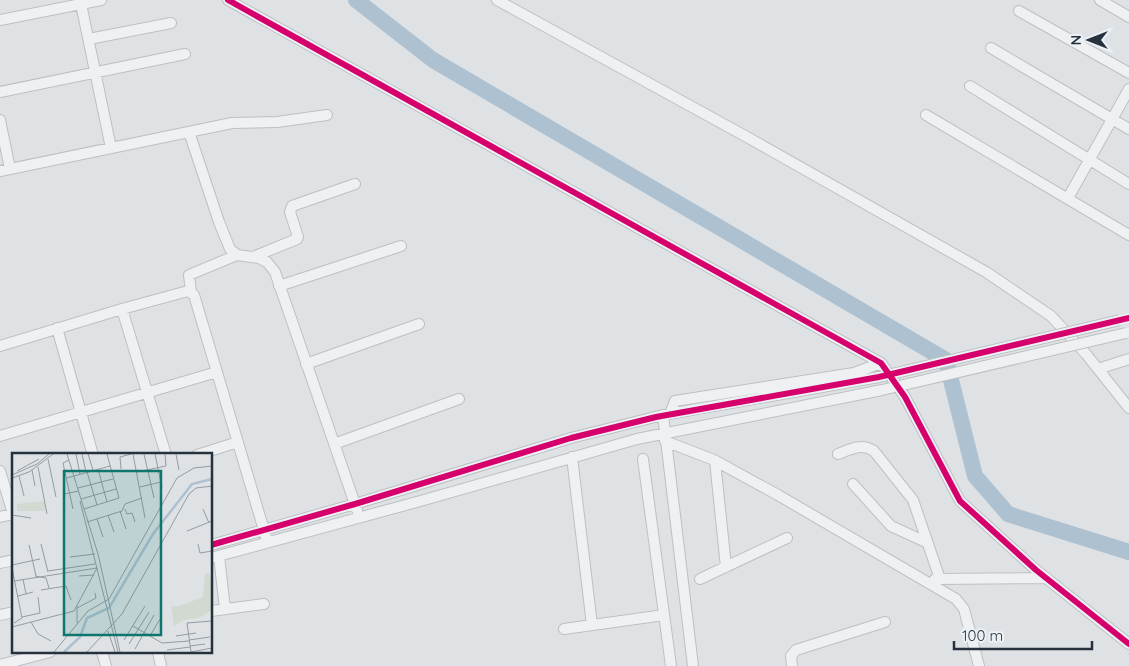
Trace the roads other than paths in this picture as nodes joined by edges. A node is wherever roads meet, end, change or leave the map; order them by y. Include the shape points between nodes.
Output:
1 (101, 0) edge
2 (228, 0) edge
3 (497, 0) edge
4 (1100, 0) edge
5 (82, 4) junction
6 (1019, 12) dead end
7 (1129, 17) edge
8 (0, 20) edge
9 (171, 23) dead end
10 (89, 39) junction
11 (991, 48) dead end
12 (186, 54) dead end
13 (97, 73) junction
14 (1129, 73) edge
15 (970, 86) dead end
16 (1129, 89) edge
17 (0, 92) edge
18 (926, 115) dead end
19 (326, 116) dead end
20 (1112, 119) junction
21 (0, 120) edge
22 (1129, 129) edge
23 (189, 132) junction
24 (111, 148) junction
25 (1090, 160) junction
26 (5, 170) edge
27 (355, 184) dead end
28 (1129, 184) edge
29 (1068, 198) junction
30 (1129, 235) edge
31 (401, 246) dead end
32 (237, 255) junction
33 (252, 257) junction
34 (279, 286) junction
35 (191, 292) junction
36 (122, 309) junction
37 (1124, 319) edge
38 (419, 324) dead end
39 (58, 328) junction
40 (1128, 333) edge
41 (0, 346) edge
42 (1129, 359) edge
43 (881, 363) junction
44 (306, 364) junction
45 (1098, 369) junction
46 (217, 372) junction
47 (148, 392) junction
48 (459, 399) dead end
49 (1129, 408) edge
50 (81, 412) junction
51 (666, 415) junction
52 (0, 436) edge
53 (665, 437) junction
54 (238, 442) junction
55 (334, 444) junction
56 (92, 453) edge
57 (165, 453) edge
58 (203, 453) edge
59 (838, 454) dead end
60 (572, 457) junction
61 (643, 459) dead end
62 (715, 461) junction
63 (0, 471) edge
64 (853, 484) dead end
65 (355, 504) junction
66 (12, 509) edge
67 (12, 512) edge
68 (0, 517) edge
69 (359, 518) junction
70 (264, 530) junction
71 (787, 538) dead end
72 (928, 542) junction
73 (267, 543) junction
74 (212, 545) edge
75 (215, 557) edge
76 (726, 567) junction
77 (1047, 578) junction
78 (700, 579) dead end
79 (922, 579) junction
80 (940, 579) junction
81 (264, 604) dead end
82 (225, 609) junction
83 (212, 611) edge
84 (664, 615) junction
85 (885, 622) dead end
86 (592, 625) junction
87 (564, 629) dead end
88 (1129, 644) edge
89 (40, 654) edge
90 (1, 662) edge
91 (671, 666) edge
92 (692, 666) edge
93 (792, 666) edge
94 (979, 666) edge

1 - 5 street
2 - 43 street
3 - 45 street via 986,272 1051,316
4 - 7 street
5 - 8 street
5 - 10 street
6 - 14 street
9 - 10 street
10 - 13 street
11 - 20 street
12 - 13 street
13 - 17 street
13 - 24 street
15 - 25 street
16 - 20 street
18 - 29 street
19 - 23 street via 232,123
20 - 22 street
20 - 25 street
21 - 26 street
23 - 24 street
23 - 32 street via 219,222 230,249
24 - 26 street
25 - 28 street
25 - 29 street
27 - 33 street via 292,206 290,212 297,239
29 - 30 street
31 - 34 street
32 - 33 street
32 - 35 street via 189,275
33 - 34 street via 267,262 275,272
34 - 44 street
35 - 36 street
35 - 46 street
36 - 39 street
36 - 47 street
37 - 51 street, bridge via 879,377
38 - 44 street
39 - 41 street
39 - 50 street
40 - 53 street, bridge
42 - 45 street
43 - 51 street via 854,373 675,402
43 - 77 street via 905,397 960,501
44 - 55 street
45 - 49 street
46 - 47 street
46 - 54 street
47 - 50 street
47 - 57 street
48 - 55 street
50 - 52 street
50 - 56 street
51 - 53 street
51 - 65 street via 571,438
53 - 60 street via 637,438
53 - 62 street
53 - 92 street
54 - 58 street
54 - 70 street
55 - 65 street
59 - 72 street via 862,446 874,451 913,500
60 - 69 street
60 - 86 street
61 - 84 street
62 - 76 street
62 - 79 street
63 - 66 street
64 - 72 street via 891,526
65 - 69 street
65 - 70 street
67 - 68 street
69 - 73 street
70 - 73 street
70 - 74 street
71 - 76 street
72 - 80 street
73 - 75 street
75 - 82 street
76 - 78 street
77 - 80 street
77 - 88 street
79 - 80 street
79 - 94 street via 960,603 964,609
81 - 82 street
82 - 83 street
84 - 86 street
84 - 91 street
85 - 93 street via 796,650 791,656
86 - 87 street
89 - 90 street

